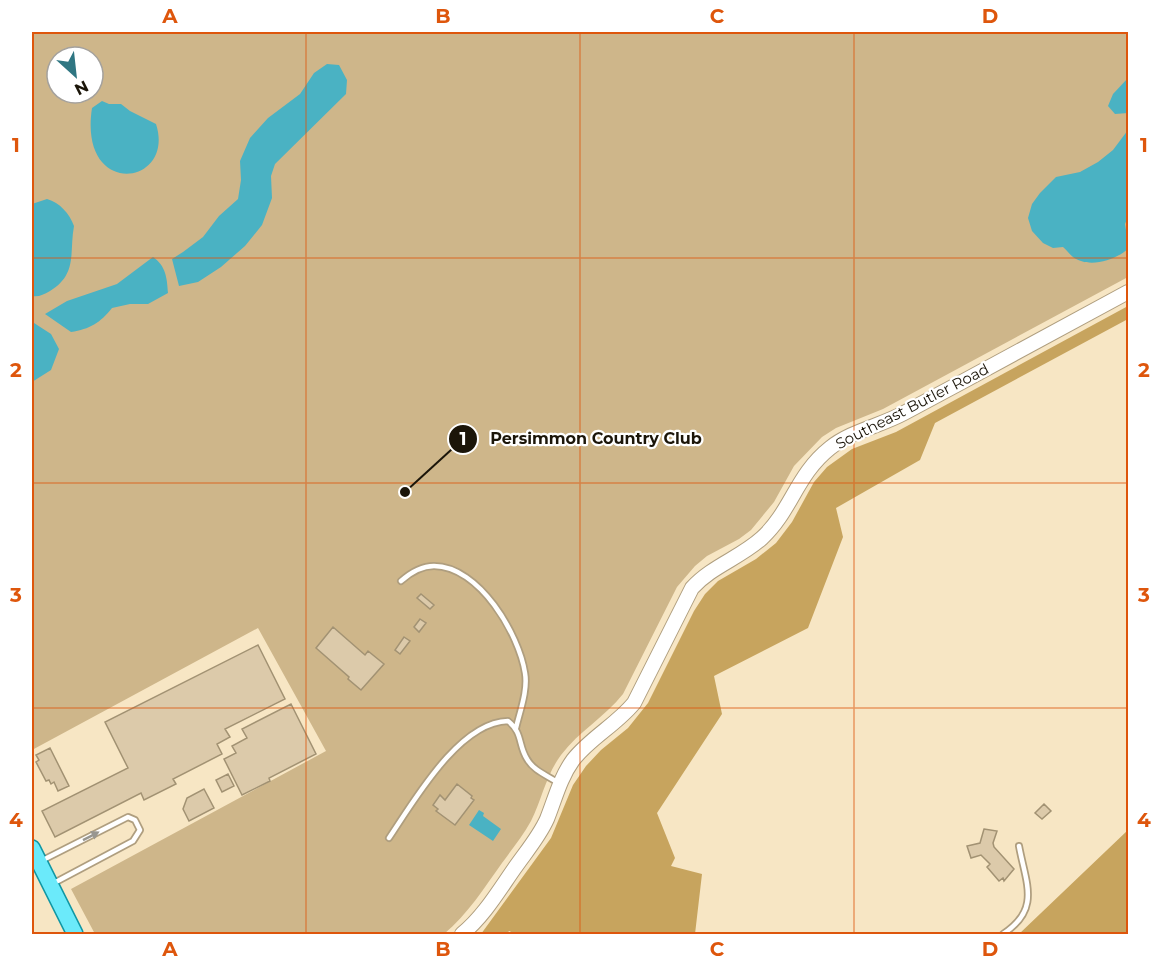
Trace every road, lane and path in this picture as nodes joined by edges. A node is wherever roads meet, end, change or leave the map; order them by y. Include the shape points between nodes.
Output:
1 (1128, 292) edge
2 (401, 580) dead end
3 (516, 728) junction
4 (560, 783) junction
5 (389, 838) dead end
6 (1019, 846) dead end
7 (32, 848) edge
8 (39, 862) junction
9 (50, 885) junction
10 (75, 934) edge
11 (462, 934) edge
12 (1003, 934) edge

1 - 4 main road, Southeast Butler Road via 822,454 802,477 782,516 765,536 707,573 692,588 633,703 582,750
2 - 3 lane via 419,569 444,567 472,582 502,616 521,653 526,676
3 - 4 lane via 528,761
3 - 5 lane via 508,721 496,721 469,737 440,765
4 - 11 main road, Southeast Butler Road via 541,831 489,905
6 - 12 lane via 1029,899 1015,927
7 - 8 main road
8 - 9 main road
8 -> 9 lane via 128,817 141,830 133,841
9 - 10 main road

